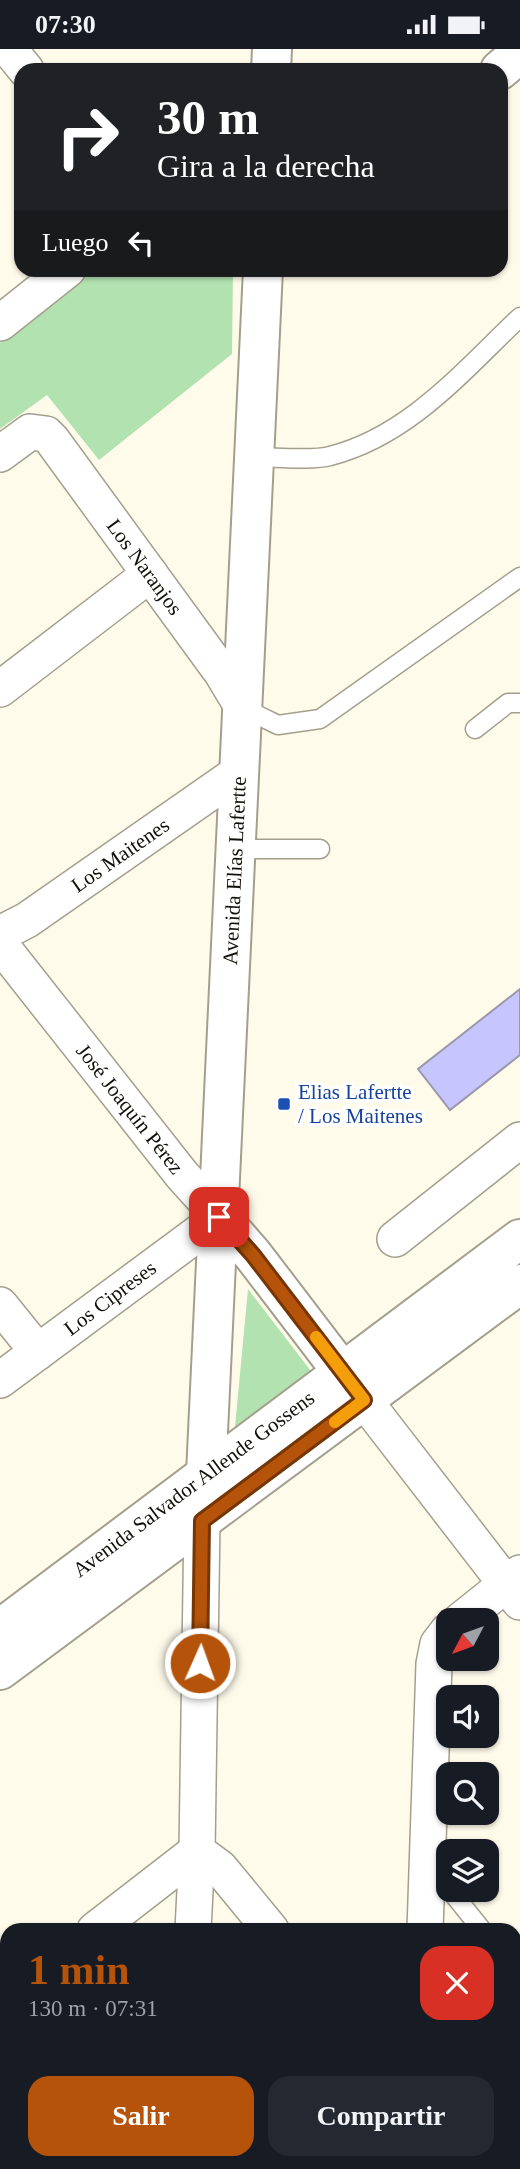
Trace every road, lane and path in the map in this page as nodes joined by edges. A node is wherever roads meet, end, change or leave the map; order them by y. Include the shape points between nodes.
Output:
1 (9, 49) edge
2 (20, 63) edge
3 (58, 277) edge
4 (264, 277) edge
5 (520, 317) edge
6 (0, 323) edge
7 (0, 454) edge
8 (255, 457) junction
9 (150, 574) junction
10 (520, 577) edge
11 (0, 689) edge
12 (520, 703) edge
13 (243, 709) junction
14 (475, 729) dead end
15 (238, 773) junction
16 (237, 849) junction
17 (320, 849) dead end
18 (0, 934) edge
19 (0, 944) edge
20 (520, 1140) edge
21 (219, 1217) junction
22 (395, 1238) dead end
23 (520, 1239) edge
24 (520, 1284) edge
25 (0, 1305) edge
26 (38, 1352) junction
27 (0, 1380) edge
28 (353, 1386) junction
29 (206, 1474) junction
30 (202, 1521) junction
31 (515, 1586) edge
32 (480, 1608) edge
33 (0, 1629) edge
34 (436, 1656) edge
35 (0, 1670) edge
36 (440, 1839) edge
37 (197, 1851) junction
38 (436, 1898) edge
39 (460, 1902) edge
40 (103, 1923) edge
41 (193, 1923) edge
42 (265, 1923) edge
43 (427, 1923) edge
44 (476, 1923) edge

1 - 2 street
3 - 6 street
4 - 8 street, Avenida Elías Lafertte
5 - 8 lane via 417,414 383,436 328,457
7 - 9 street, Los Naranjos via 23,435 37,431 52,440
8 - 13 street, Avenida Elías Lafertte
9 - 11 street
9 - 13 street, Los Naranjos
10 - 13 lane via 320,719 278,725
12 - 14 lane via 508,703
13 - 15 street, Avenida Elías Lafertte
15 - 16 street, Avenida Elías Lafertte
15 - 18 street, Los Maitenes
16 - 17 lane
16 - 21 street, Avenida Elías Lafertte
19 - 21 street, José Joaquín Pérez
20 - 22 street
21 - 26 street, Los Cipreses
21 - 28 street, José Joaquín Pérez
21 - 29 street, Avenida Elías Lafertte
23 - 28 street, Avenida Salvador Allende Gossens
24 - 28 street, Avenida Salvador Allende Gossens
25 - 26 street
26 - 27 street, Los Cipreses
28 - 29 street, Avenida Salvador Allende Gossens
28 - 30 street, Avenida Salvador Allende Gossens
28 - 31 street, José Joaquín Pérez
29 - 33 street, Avenida Salvador Allende Gossens
30 - 35 street, Avenida Salvador Allende Gossens
30 - 37 street
31 - 32 street
34 - 36 street
37 - 40 street
37 - 41 street
37 - 42 street via 220,1868
38 - 43 street
39 - 44 lane

